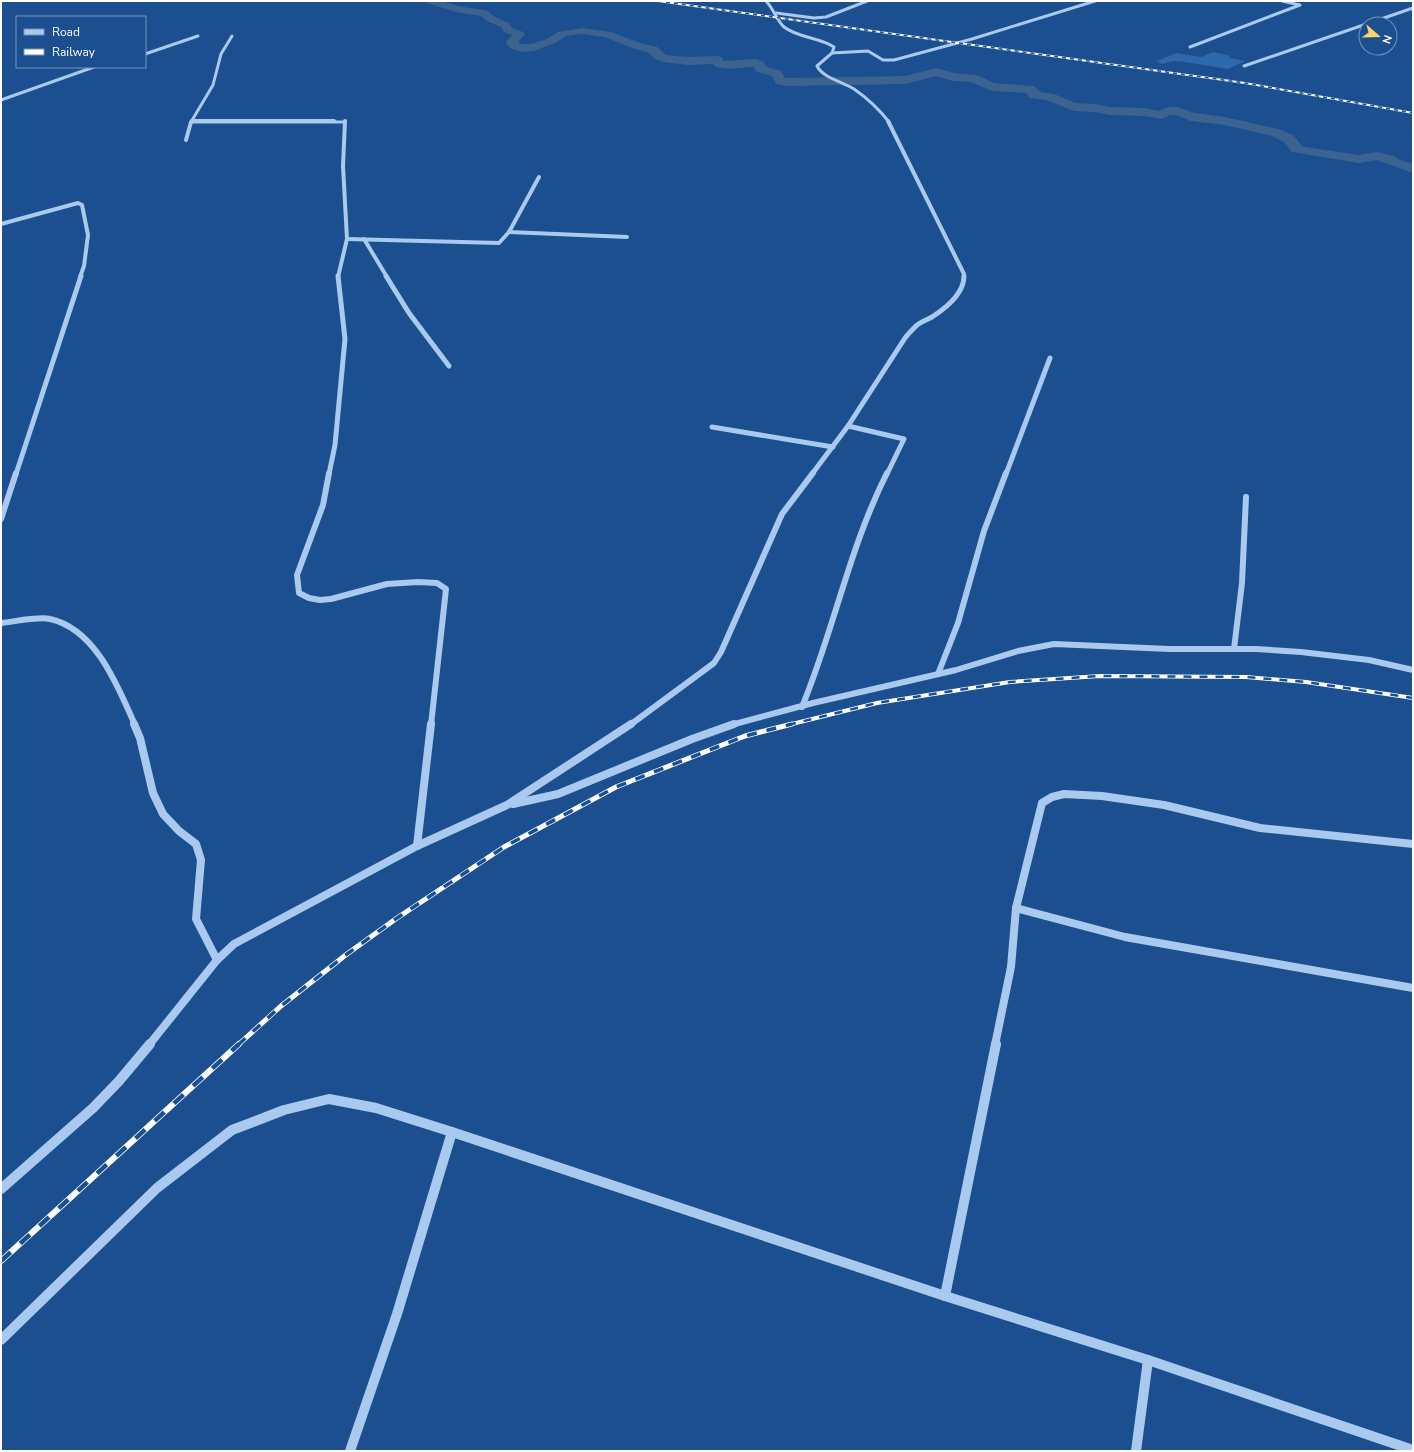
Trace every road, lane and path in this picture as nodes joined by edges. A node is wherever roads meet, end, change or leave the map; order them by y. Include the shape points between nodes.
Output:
1 (766, 1) edge
2 (867, 1) edge
3 (1095, 1) edge
4 (1282, 1) edge
5 (1413, 8) edge
6 (776, 13) junction
7 (198, 36) dead end
8 (232, 36) dead end
9 (1190, 46) dead end
10 (832, 53) junction
11 (146, 54) edge
12 (1244, 66) dead end
13 (91, 68) edge
14 (1, 100) edge
15 (191, 122) junction
16 (186, 140) dead end
17 (539, 177) dead end
18 (1, 224) edge
19 (508, 232) junction
20 (628, 237) dead end
21 (347, 239) junction
22 (364, 239) junction
23 (1050, 358) dead end
24 (449, 366) dead end
25 (848, 426) junction
26 (712, 427) dead end
27 (833, 447) junction
28 (1246, 497) dead end
29 (1, 519) edge
30 (1, 623) edge
31 (1234, 649) junction
32 (1413, 670) edge
33 (938, 674) junction
34 (802, 706) junction
35 (507, 806) junction
36 (1413, 844) edge
37 (417, 846) junction
38 (1016, 908) junction
39 (217, 960) junction
40 (1413, 988) edge
41 (452, 1132) junction
42 (1, 1189) edge
43 (945, 1296) junction
44 (1, 1340) edge
45 (1148, 1360) junction
46 (1413, 1450) edge
47 (350, 1451) edge
48 (1136, 1451) edge

1 - 6 street
2 - 6 street via 820,18
3 - 10 street via 894,60 883,60 868,51
4 - 9 street via 1300,4
5 - 12 street
6 - 10 street via 783,26 830,44 834,47
7 - 11 street
8 - 15 street via 221,54 213,85
10 - 25 street via 817,66 821,72 870,101 890,124 964,274 964,283 960,291 949,303 916,326 905,338
13 - 14 street
15 - 16 street
15 - 21 street via 344,121 343,166
17 - 19 street
18 - 29 street via 78,203 82,205 88,235 84,266
19 - 20 street
19 - 22 street via 502,242 494,244
21 - 22 street
21 - 37 street via 338,277 345,339 335,445 323,505 296,575 299,593 315,600 333,599 387,584 432,581 442,584 446,589
22 - 24 street via 409,313
23 - 33 street via 984,531 958,622
25 - 27 street
25 - 34 street via 904,441 864,524 812,684
26 - 27 street
27 - 35 street via 782,514 714,663 618,734
28 - 31 street via 1242,584
30 - 39 street via 48,618 58,620 80,634 92,646 115,679 140,738 152,793 163,814 196,844 201,860 196,919
31 - 32 street via 1304,652
31 - 33 street via 1161,649 1054,644 1006,654 957,671
33 - 34 street
34 - 35 street via 738,723 556,794
35 - 37 street
36 - 38 street via 1260,828 1164,804 1064,794 1052,797 1042,804
37 - 39 street via 234,944
38 - 40 street via 1125,936
38 - 43 street via 1011,967
39 - 42 street via 119,1081 93,1108
41 - 43 street
41 - 44 street via 376,1108 329,1099 284,1110 232,1130 157,1188
41 - 47 street via 398,1314
43 - 45 street
45 - 46 street
45 - 48 street

